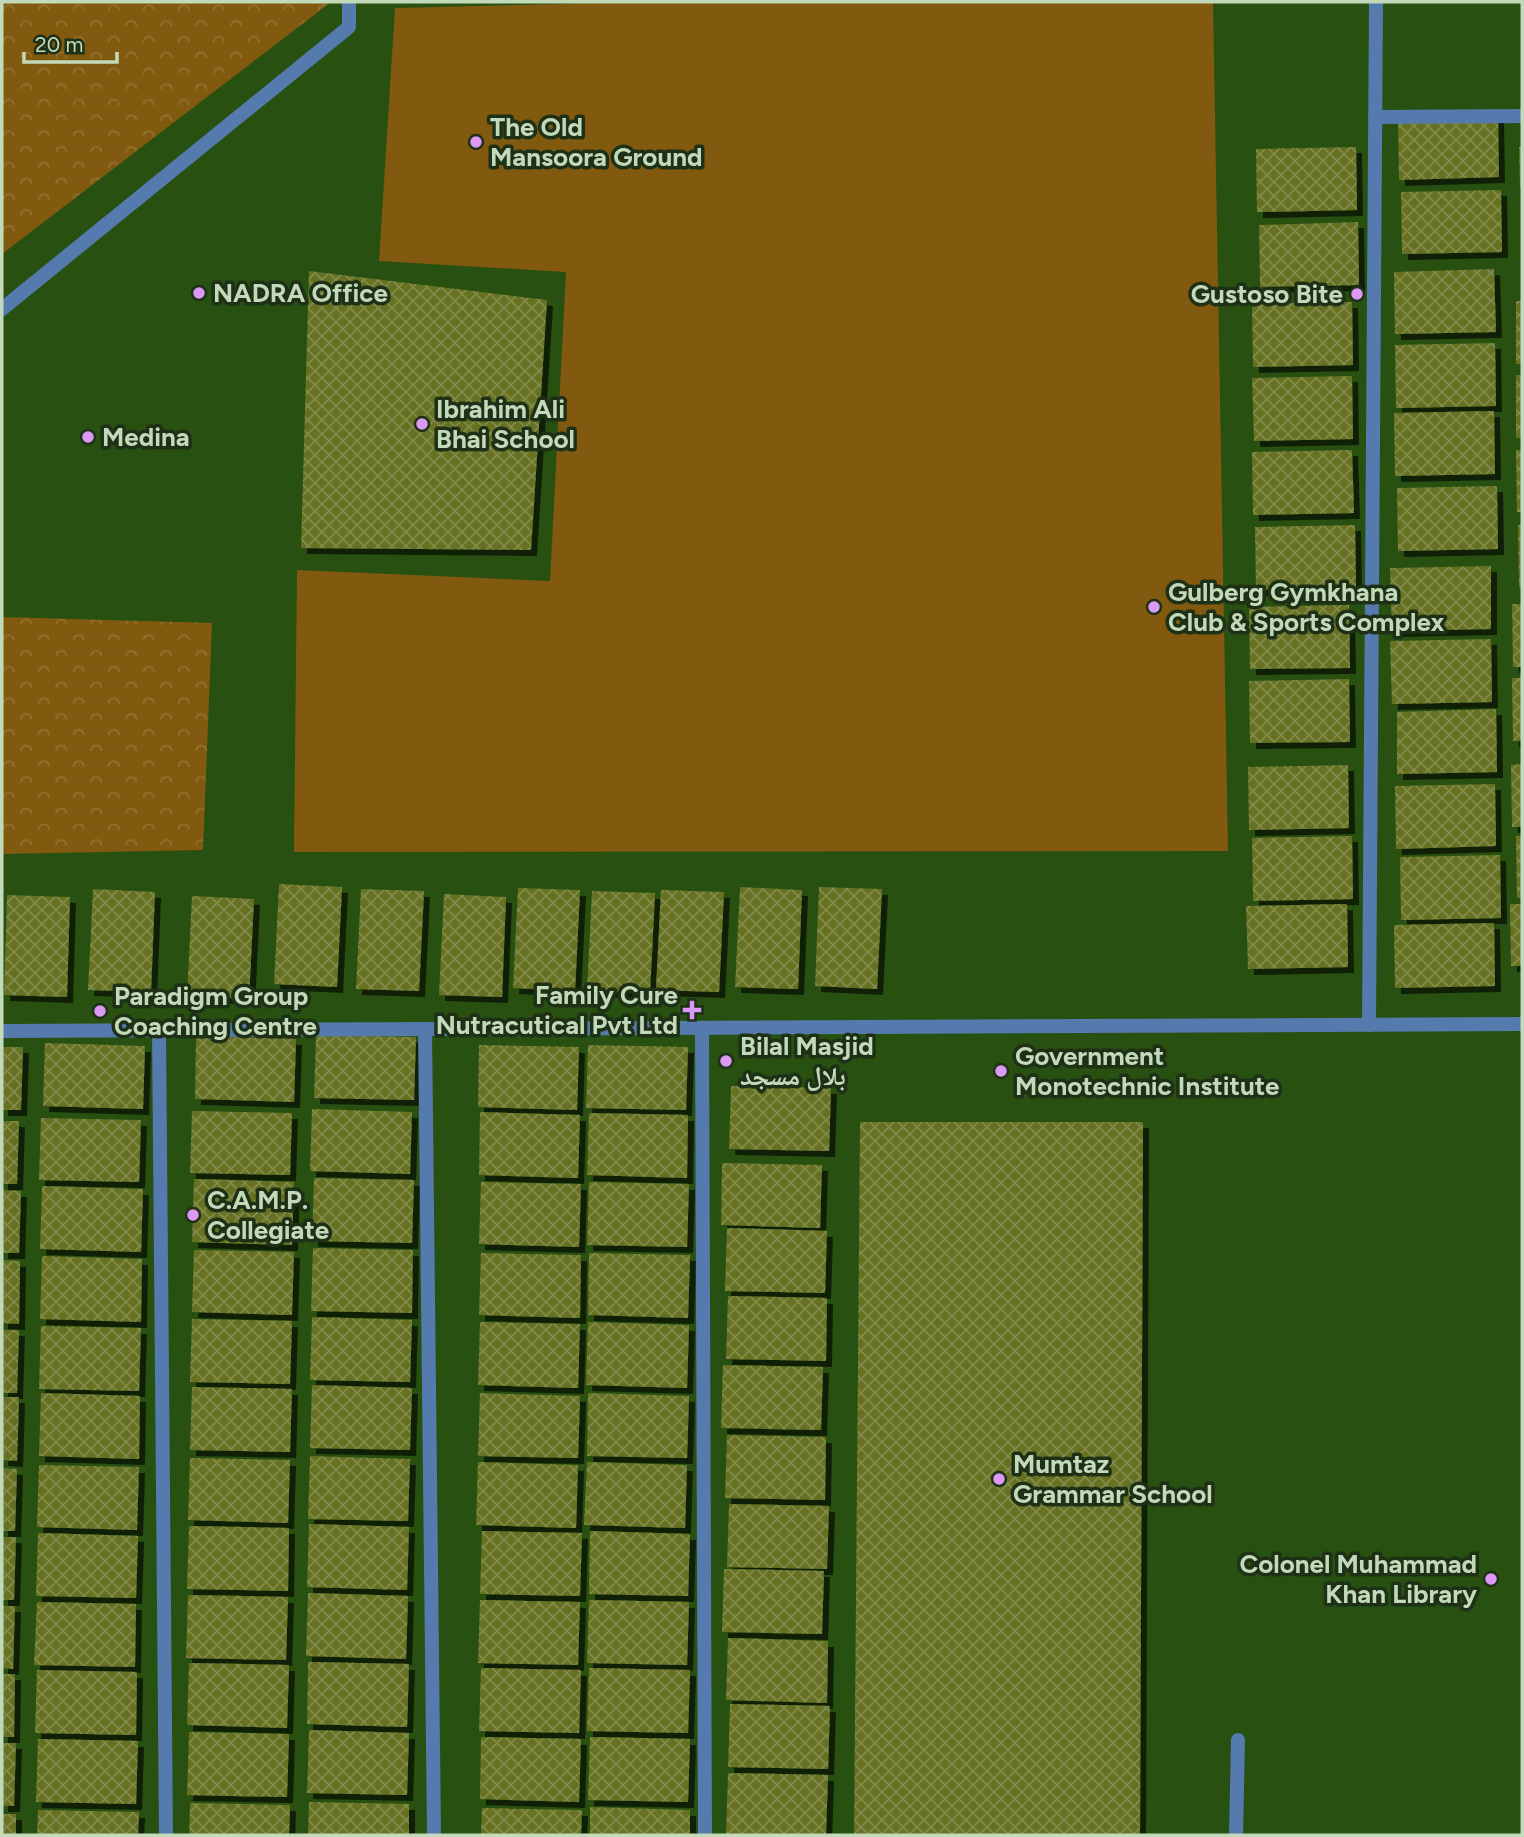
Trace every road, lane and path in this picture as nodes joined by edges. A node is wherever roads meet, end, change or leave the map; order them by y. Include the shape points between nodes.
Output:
1 (349, 2) edge
2 (1376, 2) edge
3 (1522, 116) edge
4 (1375, 117) junction
5 (2, 309) edge
6 (1522, 1024) edge
7 (1368, 1025) junction
8 (702, 1028) junction
9 (425, 1029) junction
10 (2, 1031) edge
11 (159, 1031) junction
12 (1238, 1740) dead end
13 (166, 1835) edge
14 (434, 1835) edge
15 (705, 1835) edge
16 (1236, 1835) edge

1 - 5 street via 349,27
2 - 4 street
3 - 4 street
4 - 7 street
6 - 7 street
7 - 8 street
8 - 9 street
8 - 15 street
9 - 11 street
9 - 14 street
10 - 11 street
11 - 13 street
12 - 16 street

